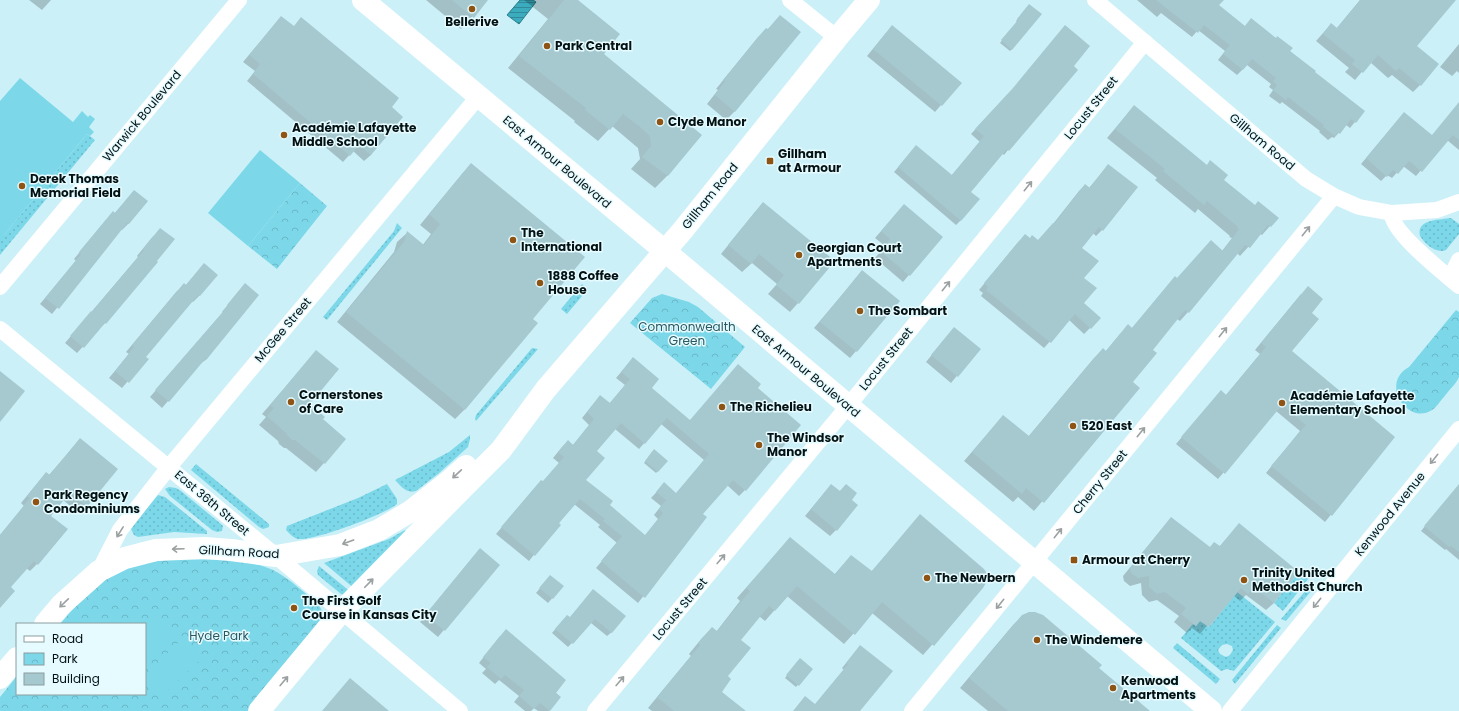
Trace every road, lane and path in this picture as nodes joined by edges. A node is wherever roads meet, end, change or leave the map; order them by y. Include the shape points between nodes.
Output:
1 (239, 0) edge
2 (363, 0) edge
3 (790, 0) edge
4 (869, 0) edge
5 (1095, 0) edge
6 (837, 38) junction
7 (1145, 42) junction
8 (478, 97) junction
9 (1334, 196) junction
10 (1459, 202) edge
11 (1392, 213) junction
12 (665, 252) junction
13 (1459, 260) edge
14 (1455, 282) edge
15 (0, 287) edge
16 (0, 329) edge
17 (546, 389) junction
18 (848, 406) junction
19 (1459, 429) edge
20 (169, 467) junction
21 (276, 556) junction
22 (1034, 563) junction
23 (99, 571) junction
24 (341, 612) junction
25 (46, 623) edge
26 (16, 659) edge
27 (0, 678) edge
28 (259, 711) edge
29 (460, 711) edge
30 (595, 711) edge
31 (912, 711) edge
32 (1211, 711) edge
33 (1230, 711) edge

1 - 15 street, Warwick Boulevard
2 - 8 main road, East Armour Boulevard
3 - 6 street
4 - 6 main road, Gillham Road
5 - 7 street, Gillham Road
6 - 12 main road, Gillham Road
7 - 9 street, Gillham Road via 1306,179
18 -> 7 street, Locust Street
8 - 12 main road, East Armour Boulevard
8 - 20 street, McGee Street
9 - 11 street, Gillham Road via 1359,207
22 -> 9 street, Cherry Street
10 - 11 street, Gillham Road via 1437,210
11 - 14 street via 1391,218 1404,237
12 - 17 main road, Gillham Road
12 - 18 main road, East Armour Boulevard
13 - 14 street
16 - 20 street, East 36th Street
17 -> 21 main road, Gillham Road via 448,482 379,530 340,545
24 -> 17 main road, Gillham Road via 502,450
18 - 22 main road, East Armour Boulevard
30 -> 18 street, Locust Street
19 -> 33 street, Kenwood Avenue
20 - 21 street, East 36th Street
20 -> 23 street, McGee Street via 120,530
21 -> 23 main road, Gillham Road via 205,548 156,550 125,558
21 - 24 street, East 36th Street
22 -> 31 street, Cherry Street
22 - 32 main road, East Armour Boulevard
23 -> 25 main road, Gillham Road via 61,605
28 -> 24 main road, Gillham Road
24 - 29 street, East 36th Street
26 - 27 main road

